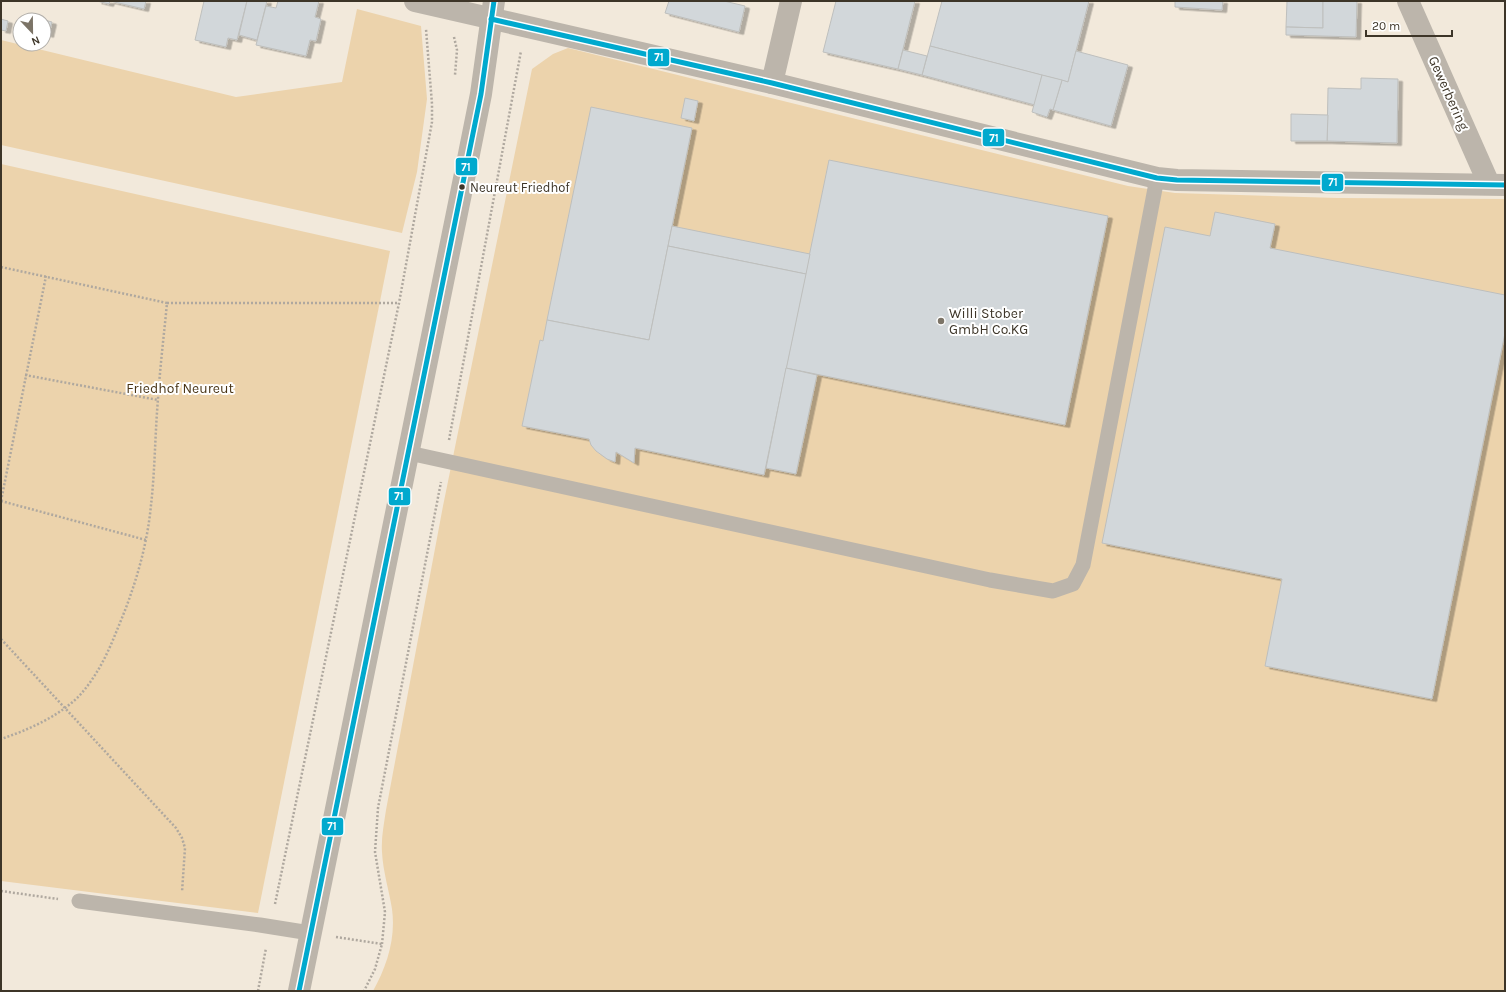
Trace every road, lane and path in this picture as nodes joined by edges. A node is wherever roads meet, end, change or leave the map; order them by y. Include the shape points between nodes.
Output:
1 (791, 1) edge
2 (1408, 1) edge
3 (422, 3) edge
4 (492, 10) edge
5 (772, 83) junction
6 (1157, 178) junction
7 (1497, 184) edge
8 (1, 267) edge
9 (46, 276) junction
10 (167, 303) junction
11 (399, 303) junction
12 (25, 375) junction
13 (158, 400) junction
14 (409, 453) junction
15 (1, 501) edge
16 (146, 540) junction
17 (1, 639) edge
18 (65, 708) junction
19 (1, 739) edge
20 (1, 891) edge
21 (79, 901) joint
22 (186, 915) junction
23 (270, 926) junction
24 (310, 933) junction
25 (258, 991) edge
26 (299, 991) edge
27 (364, 991) edge

1 - 5 street
2 - 7 street, Gewerbering
3 - 4 street
3 - 11 path via 432,122
4 - 5 street
4 - 14 street via 481,94
5 - 6 street
6 - 7 street
6 - 14 lane via 1084,565 1073,584 1053,591 990,580
8 - 9 path
9 - 10 path
9 - 12 path
10 - 11 path
10 - 13 path
11 - 23 path
12 - 13 path
12 - 15 path
13 - 16 path
14 - 24 street
15 - 16 path
16 - 18 path via 136,580 106,656 92,680
17 - 18 path
18 - 19 path via 44,721
18 - 22 path via 176,828 182,838 185,848 181,902
20 - 21 path
21 - 22 lane
22 - 23 lane
23 - 24 lane
23 - 25 path
24 - 26 street
24 - 27 path via 382,944 375,969

